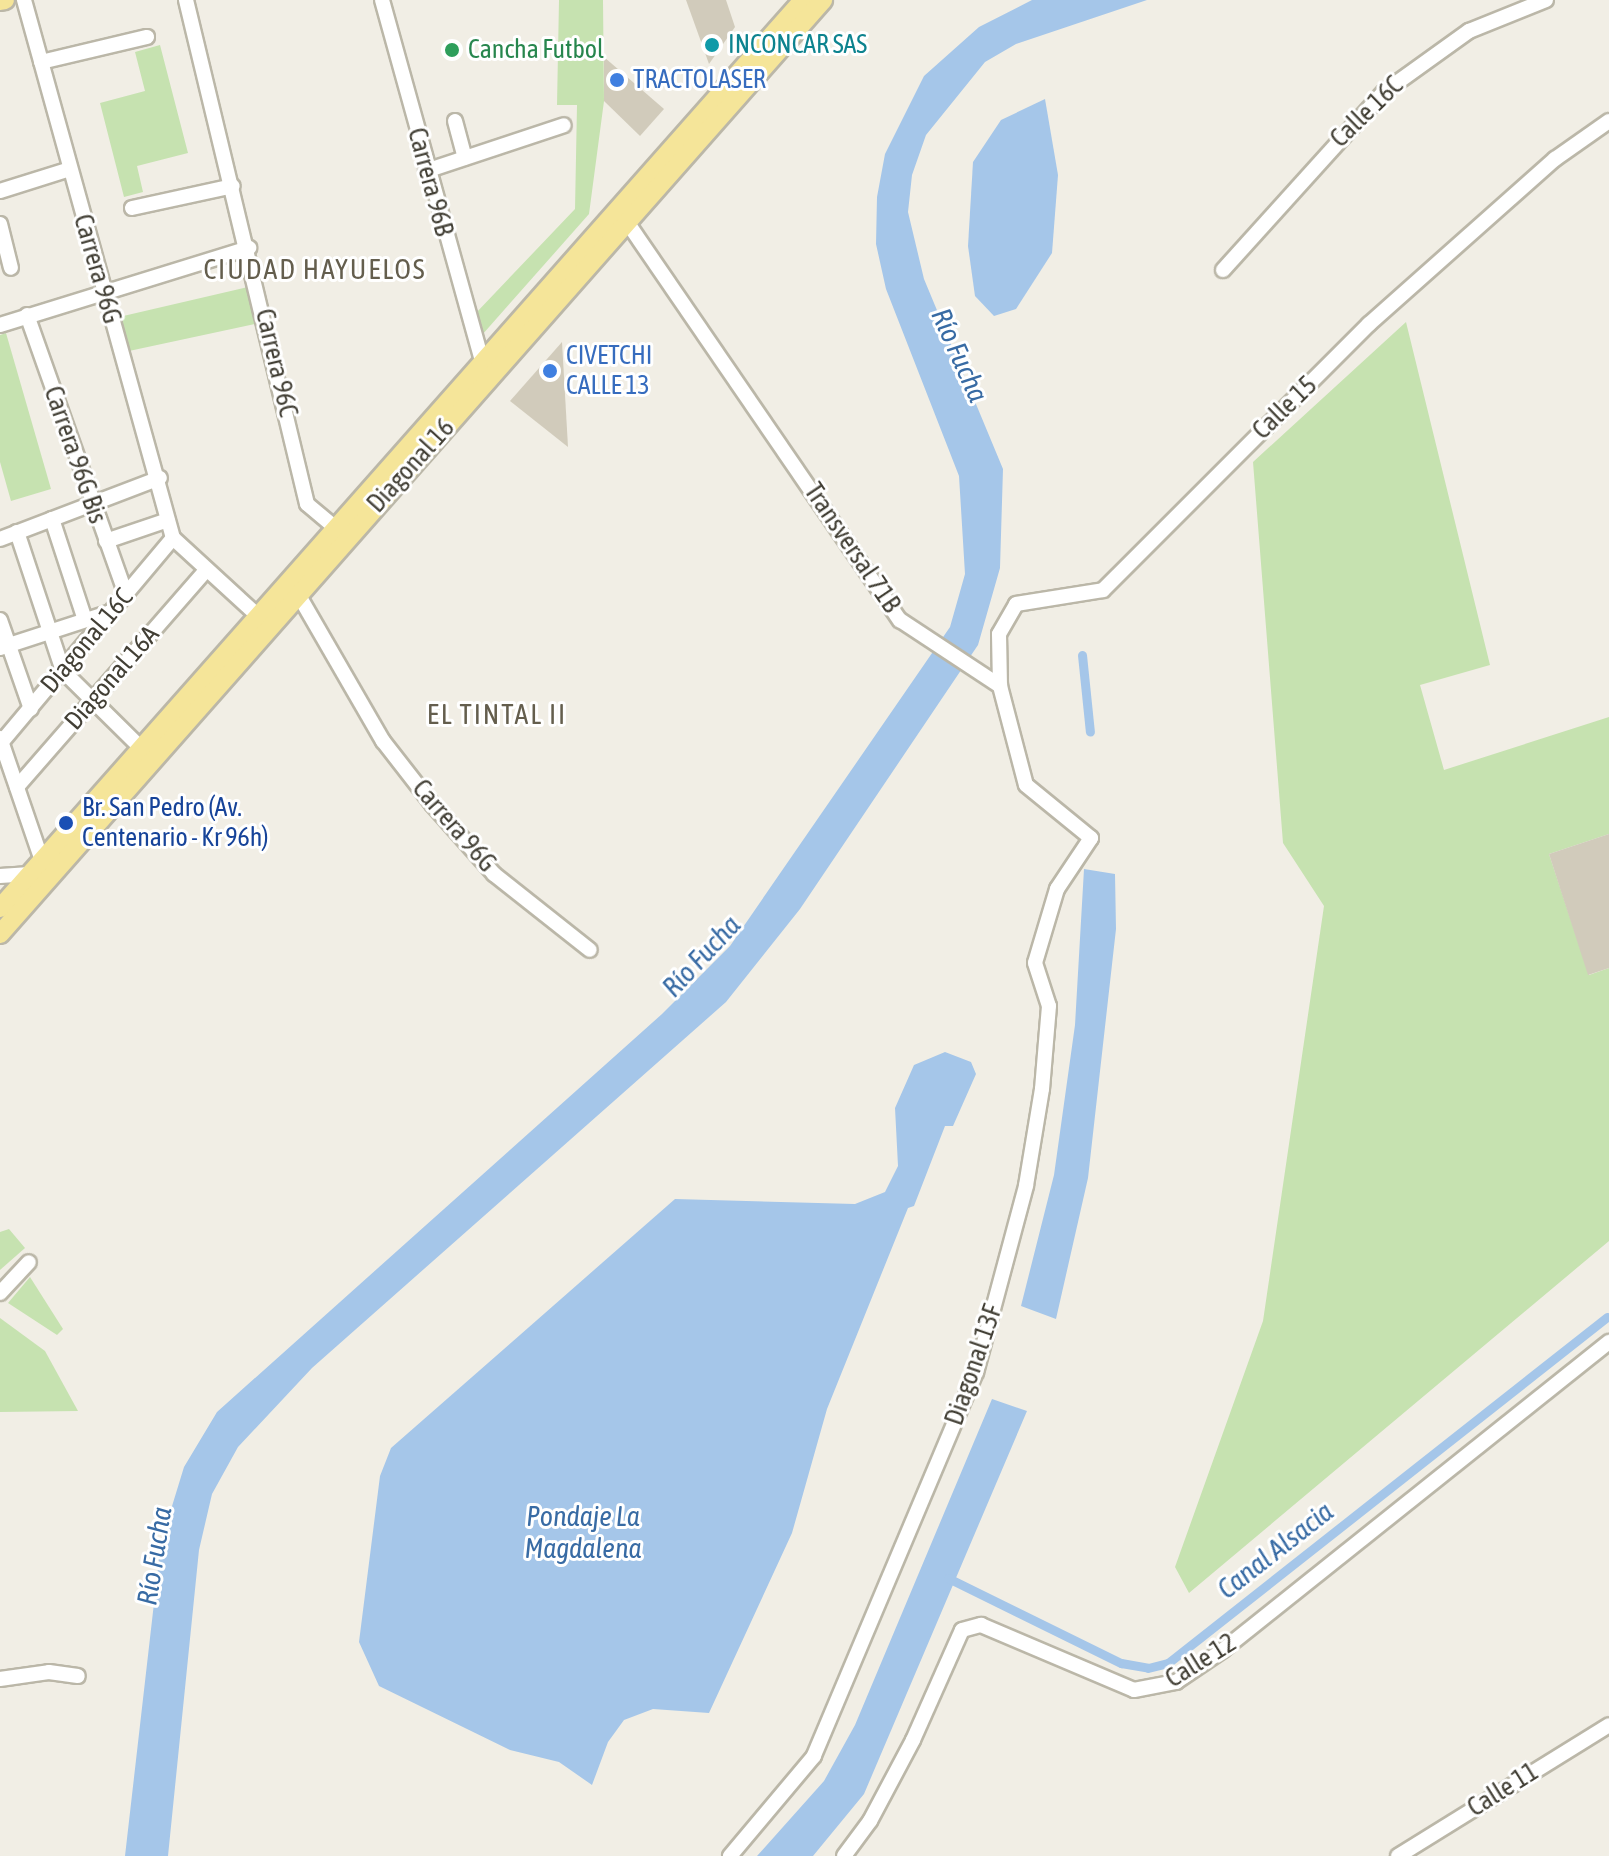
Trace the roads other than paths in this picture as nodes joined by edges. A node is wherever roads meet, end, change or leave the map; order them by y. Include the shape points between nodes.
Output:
1 (24, 0) edge
2 (186, 0) edge
3 (382, 0) edge
4 (803, 0) edge
5 (823, 0) edge
6 (1546, 0) edge
7 (147, 37) dead end
8 (41, 62) junction
9 (455, 121) dead end
10 (1609, 121) edge
11 (564, 125) dead end
12 (465, 158) junction
13 (70, 169) junction
14 (426, 171) junction
15 (233, 186) junction
16 (0, 191) edge
17 (132, 208) dead end
18 (627, 222) junction
19 (0, 224) edge
20 (249, 248) junction
21 (11, 268) dead end
22 (1223, 270) dead end
23 (102, 288) junction
24 (27, 315) junction
25 (0, 325) edge
26 (483, 363) junction
27 (160, 478) junction
28 (91, 504) junction
29 (52, 519) junction
30 (168, 520) junction
31 (336, 528) junction
32 (17, 532) junction
33 (173, 538) junction
34 (0, 539) edge
35 (106, 541) junction
36 (206, 570) junction
37 (298, 594) junction
38 (126, 595) junction
39 (112, 612) junction
40 (258, 616) junction
41 (0, 620) edge
42 (85, 620) junction
43 (50, 632) junction
44 (4, 646) edge
45 (63, 671) junction
46 (1000, 686) junction
47 (93, 700) junction
48 (31, 709) junction
49 (1, 742) edge
50 (142, 749) junction
51 (17, 787) junction
52 (36, 868) junction
53 (0, 876) edge
54 (0, 908) edge
55 (0, 934) edge
56 (590, 950) dead end
57 (29, 1262) dead end
58 (0, 1293) edge
59 (1609, 1342) edge
60 (78, 1676) dead end
61 (0, 1679) edge
62 (1609, 1725) edge
63 (730, 1856) edge
64 (844, 1856) edge
65 (1398, 1856) edge

1 - 8 street, Carrera 96G
2 - 15 street, Carrera 96C
3 - 14 street, Carrera 96B
4 - 26 main road, Diagonal 16
5 - 18 main road, Diagonal 16
6 - 22 street, Calle 16C via 1469,31 1384,92
7 - 8 street
8 - 13 street, Carrera 96G
9 - 12 street
10 - 46 street, Calle 15 via 1555,159 1369,324 1103,590 1016,604 999,634
11 - 12 street
12 - 14 street
13 - 16 street
13 - 23 street, Carrera 96G
14 - 26 street, Carrera 96B
15 - 17 street
15 - 20 street, Carrera 96C
18 - 37 main road, Diagonal 16
18 - 46 street, Transversal 71B via 918,636
19 - 21 street
20 - 23 street
20 - 31 street, Carrera 96C via 307,504
23 - 24 street
23 - 27 street, Carrera 96G
24 - 25 street
24 - 28 street, Carrera 96G Bis
26 - 31 main road, Diagonal 16
27 - 28 street
27 - 30 street, Carrera 96G
28 - 29 street
28 - 35 street, Carrera 96G Bis
29 - 32 street
29 - 42 street
30 - 33 street, Carrera 96G
30 - 35 street
31 - 40 main road, Diagonal 16
32 - 34 street
32 - 43 street
33 - 36 street
33 - 38 street, Diagonal 16C
35 - 38 street, Carrera 96G Bis
36 - 40 street
36 - 47 street, Diagonal 16A
37 - 55 main road, Diagonal 16
37 - 56 street, Carrera 96G via 383,741 432,804 494,874
38 - 39 street, Diagonal 16C
39 - 42 street
39 - 45 street, Diagonal 16C
40 - 50 main road, Diagonal 16
41 - 44 street
42 - 43 street
43 - 44 street
43 - 45 street
44 - 48 street
45 - 47 street
45 - 48 street, Diagonal 16C
46 - 63 street, Diagonal 13F via 1026,785 1091,838 1057,889 1035,963 1049,1006 1026,1186 976,1372 814,1756
47 - 50 street
47 - 51 street, Diagonal 16A
48 - 49 street, Diagonal 16C
49 - 51 street
50 - 52 main road, Diagonal 16
51 - 52 street
52 - 53 street
52 - 54 main road, Diagonal 16
57 - 58 street
59 - 64 street, Calle 12 via 1176,1682 1134,1690 981,1625 962,1630 906,1754
60 - 61 street via 49,1672
62 - 65 street, Calle 11

